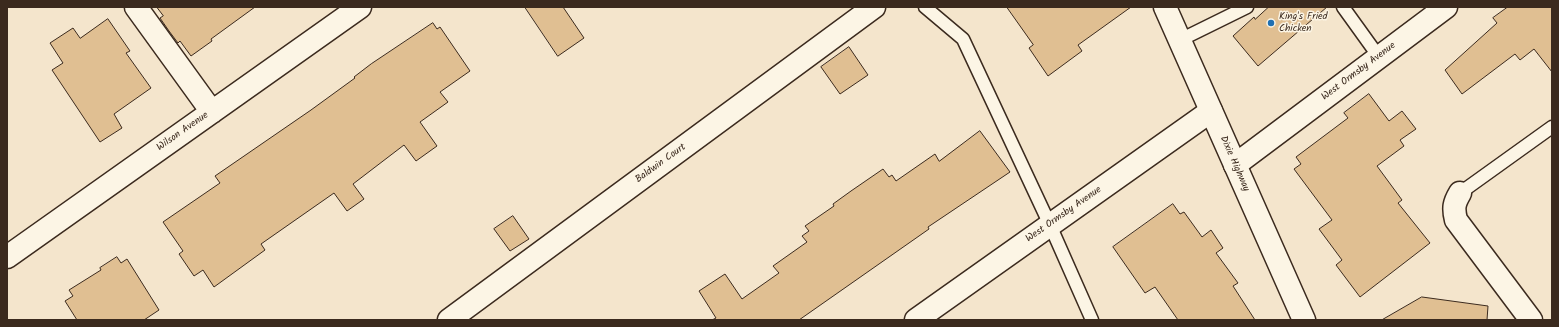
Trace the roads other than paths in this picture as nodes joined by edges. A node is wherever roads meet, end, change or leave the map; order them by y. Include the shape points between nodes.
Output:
1 (136, 7) edge
2 (360, 7) edge
3 (874, 7) edge
4 (925, 7) edge
5 (1165, 7) edge
6 (1247, 7) edge
7 (1343, 7) edge
8 (1446, 7) edge
9 (1180, 40) junction
10 (1379, 57) junction
11 (1211, 111) junction
12 (212, 112) junction
13 (1552, 127) edge
14 (1235, 165) junction
15 (1460, 193) joint
16 (1050, 225) junction
17 (7, 257) edge
18 (449, 320) edge
19 (916, 320) edge
20 (1092, 320) edge
21 (1304, 320) edge
22 (1531, 320) edge

1 - 12 street
2 - 12 street, Wilson Avenue
3 - 18 street, Baldwin Court
4 - 16 lane via 963,39
5 - 9 street, Dixie Highway
6 - 9 lane
7 - 10 lane
8 - 10 street, West Ormsby Avenue
9 - 11 street, Dixie Highway
10 - 14 street, West Ormsby Avenue
11 - 14 street, Dixie Highway
11 - 16 street, West Ormsby Avenue
12 - 17 street, Wilson Avenue
13 - 15 lane
14 - 21 street, Dixie Highway
15 - 22 street via 1454,204 1456,220
16 - 19 street, West Ormsby Avenue
16 - 20 lane

